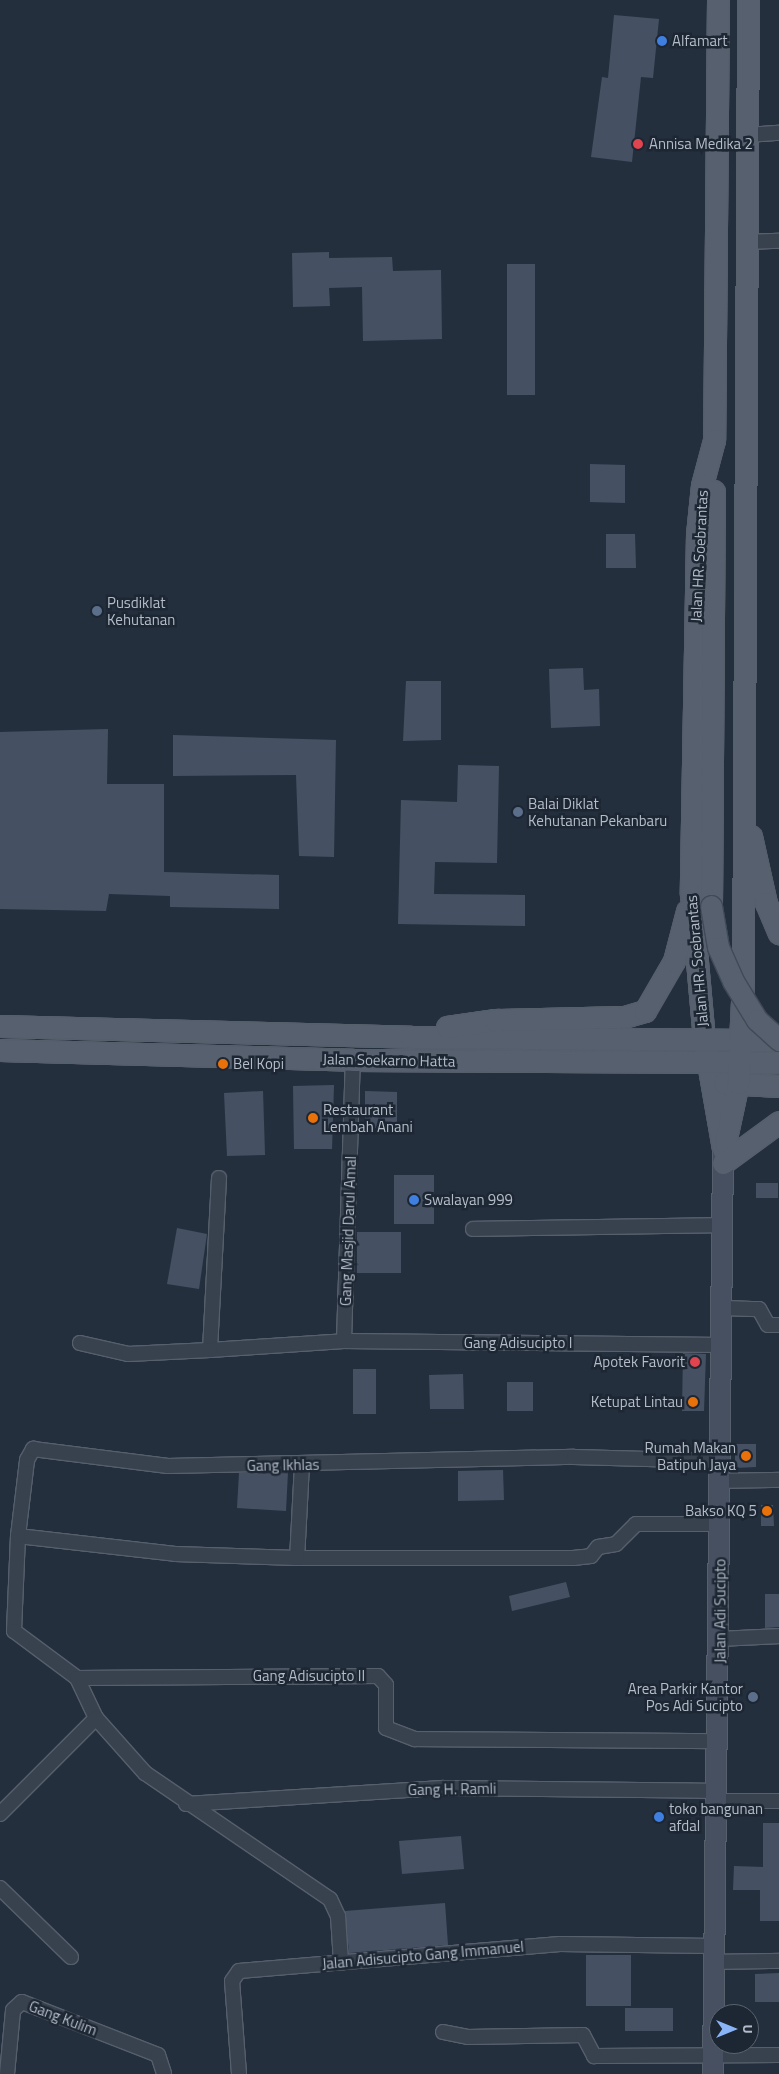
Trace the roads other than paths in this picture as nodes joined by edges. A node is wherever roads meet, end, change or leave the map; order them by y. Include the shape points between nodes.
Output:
1 (718, 0) edge
2 (748, 0) edge
3 (779, 133) edge
4 (747, 135) junction
5 (779, 241) edge
6 (745, 242) junction
7 (714, 440) junction
8 (742, 802) junction
9 (691, 894) junction
10 (779, 933) edge
11 (0, 1026) edge
12 (411, 1037) junction
13 (704, 1040) junction
14 (740, 1040) junction
15 (779, 1040) edge
16 (0, 1050) edge
17 (353, 1060) junction
18 (779, 1062) edge
19 (739, 1073) junction
20 (710, 1074) junction
21 (779, 1086) edge
22 (779, 1122) edge
23 (723, 1156) junction
24 (219, 1178) dead end
25 (724, 1225) junction
26 (473, 1230) dead end
27 (724, 1308) junction
28 (779, 1325) edge
29 (344, 1341) junction
30 (80, 1344) dead end
31 (722, 1344) junction
32 (210, 1350) junction
33 (302, 1464) junction
34 (720, 1471) junction
35 (779, 1480) edge
36 (720, 1524) junction
37 (18, 1536) junction
38 (297, 1558) junction
39 (14, 1631) junction
40 (0, 1632) edge
41 (779, 1636) edge
42 (720, 1639) junction
43 (77, 1678) junction
44 (96, 1718) junction
45 (718, 1741) junction
46 (718, 1796) junction
47 (779, 1800) edge
48 (186, 1804) junction
49 (0, 1814) edge
50 (0, 1888) edge
51 (715, 1954) junction
52 (71, 1957) dead end
53 (779, 1961) edge
54 (341, 1963) junction
55 (443, 2032) dead end
56 (779, 2055) edge
57 (713, 2066) edge
58 (7, 2074) edge
59 (164, 2074) edge
60 (239, 2074) edge

1 - 7 main road, Jalan HR. Soebrantas
2 - 4 main road
3 - 4 street
4 - 6 main road
5 - 6 street
6 - 8 main road
7 - 9 main road, Jalan HR. Soebrantas via 702,485 697,534
7 - 15 main road, bridge via 711,906 718,947 733,981 757,1020
8 - 10 main road via 766,903
8 - 14 main road
9 - 12 main road via 674,961 645,1011 624,1018 495,1020
9 - 13 main road, Jalan HR. Soebrantas
11 - 12 main road, Jalan Soekarno Hatta
12 - 13 main road, Jalan Soekarno Hatta
13 - 14 main road, Jalan Soekarno Hatta
13 - 20 main road, Jalan HR. Soebrantas
14 - 15 main road, Jalan Soekarno Hatta
14 - 19 main road
16 - 17 main road, Jalan Soekarno Hatta
17 - 20 main road, Jalan Soekarno Hatta
17 - 29 street, Gang Masjid Darul Amal
18 - 19 main road, Jalan Soekarno Hatta
19 - 20 main road, Jalan Soekarno Hatta
19 - 21 main road
19 - 23 main road, Jalan Adi Sucipto
20 - 23 main road, Jalan Adi Sucipto
22 - 23 main road
23 - 25 main road, Jalan Adi Sucipto
24 - 32 street
25 - 26 street
25 - 27 main road, Jalan Adi Sucipto
27 - 28 street via 759,1309 768,1325
27 - 31 main road, Jalan Adi Sucipto
29 - 31 street, Gang Adisucipto I
29 - 32 street, Gang Adisucipto I
30 - 32 street, Gang Adisucipto I via 128,1354
31 - 34 main road, Jalan Adi Sucipto
33 - 34 street, Gang Ikhlas via 574,1457
33 - 37 street, Gang Ikhlas via 168,1466 32,1449 27,1460
33 - 38 street
34 - 35 street, Gang Ikhlas
34 - 36 main road, Jalan Adi Sucipto
36 - 38 street via 636,1524 616,1544 598,1547 591,1556 573,1558
36 - 42 main road, Jalan Adi Sucipto
37 - 38 street via 175,1554
37 - 39 street, Gang Ikhlas
39 - 40 street
39 - 43 street
41 - 42 street
42 - 45 main road, Jalan Adi Sucipto
43 - 44 street
43 - 45 street, Gang Adisucipto II via 370,1675 383,1678 386,1685 386,1728 415,1739
44 - 48 street via 126,1756
44 - 49 street
45 - 46 main road, Jalan Adi Sucipto
46 - 47 street, Gang H. Ramli
46 - 48 street, Gang H. Ramli via 443,1788
46 - 51 main road, Jalan Adi Sucipto
48 - 54 street via 330,1899 338,1916
50 - 52 street
51 - 53 street, Jalan Adisucipto Gang Immanuel
51 - 54 street, Jalan Adisucipto Gang Immanuel via 560,1944
51 - 57 main road, Jalan Adi Sucipto
54 - 60 street, Jalan Adisucipto Gang Immanuel via 233,1974
55 - 57 street via 468,2037 583,2035 594,2056
56 - 57 street
58 - 59 street, Gang Kulim via 13,2010 22,2002 158,2055

